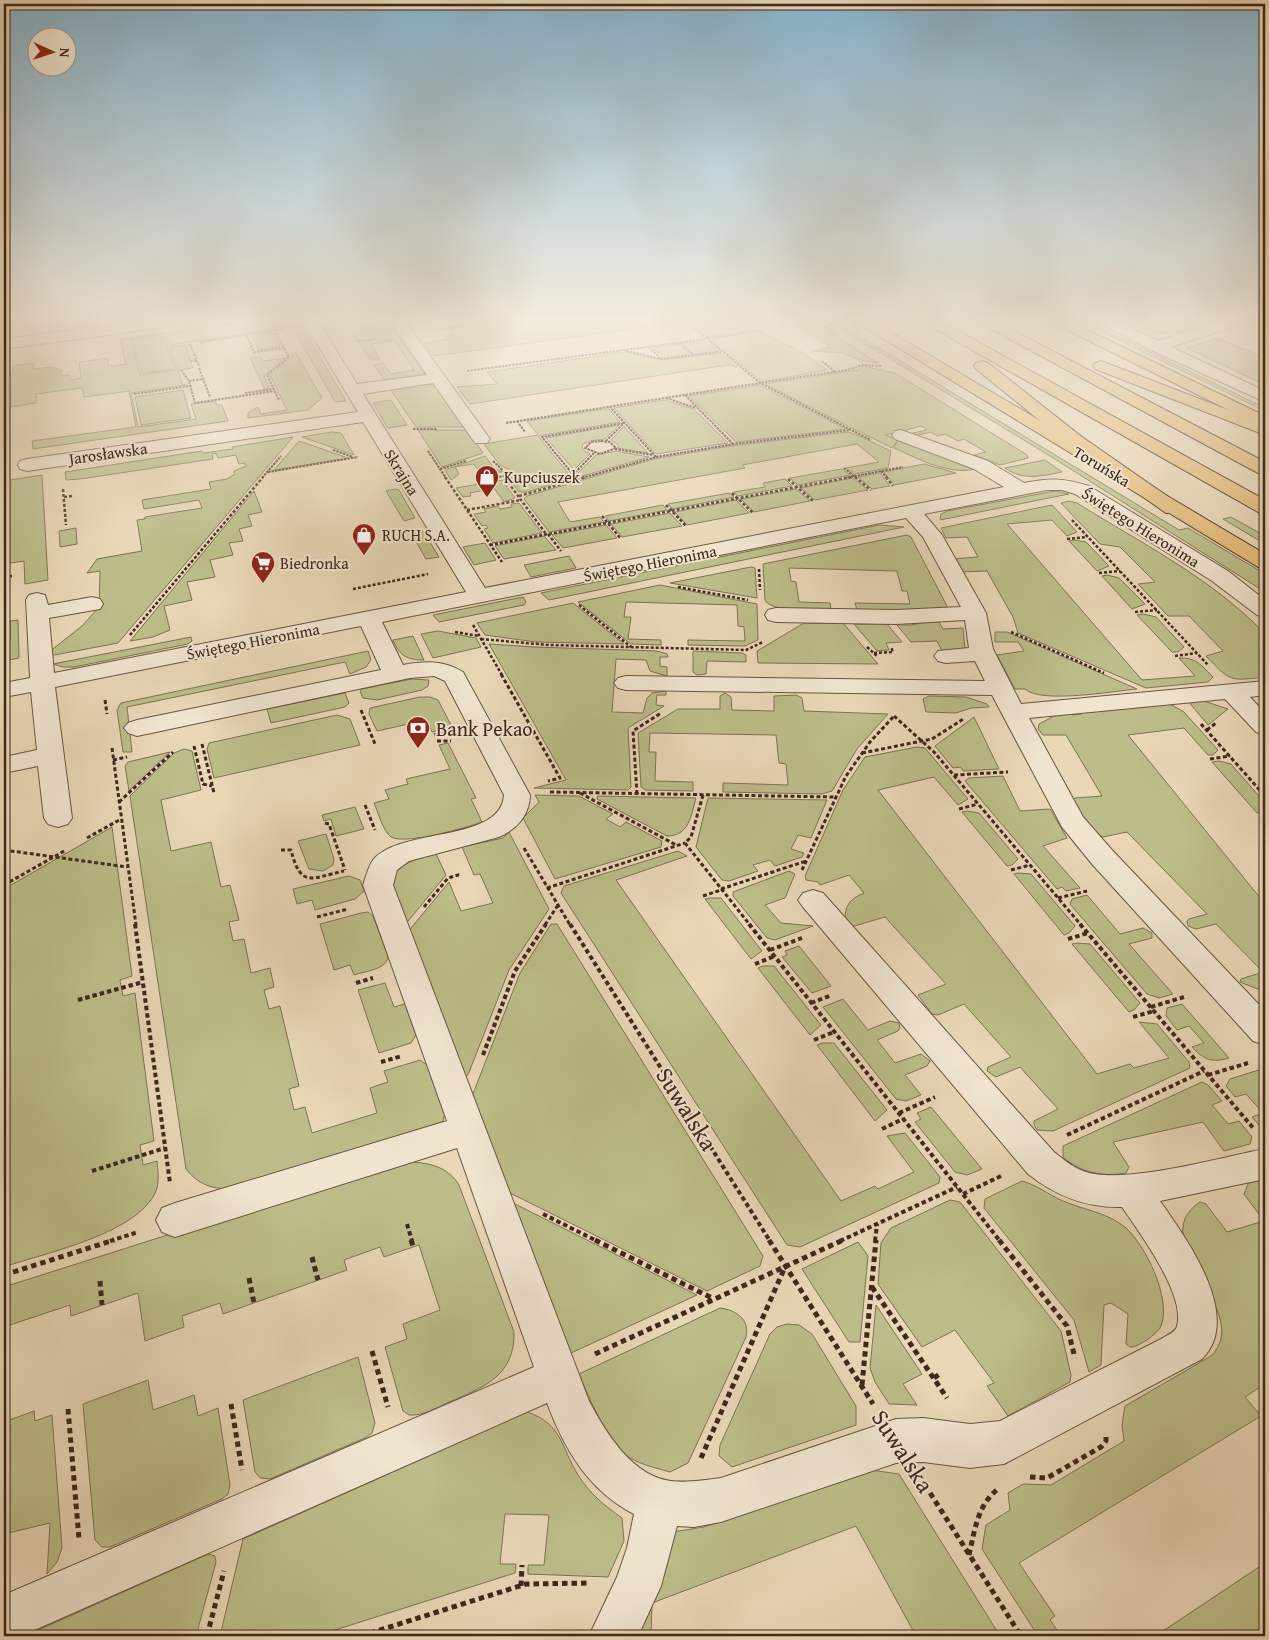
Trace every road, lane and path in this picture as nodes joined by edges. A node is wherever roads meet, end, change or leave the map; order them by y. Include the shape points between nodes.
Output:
1 (193, 398) edge
2 (226, 398) edge
3 (277, 398) joint
4 (357, 398) edge
5 (451, 398) edge
6 (650, 398) edge
7 (666, 398) joint
8 (687, 398) edge
9 (787, 398) edge
10 (987, 398) edge
11 (1023, 398) edge
12 (1065, 398) edge
13 (1128, 398) edge
14 (1182, 398) edge
15 (1212, 398) edge
16 (271, 399) dead end
17 (653, 400) junction
18 (606, 402) dead end
19 (280, 403) dead end
20 (610, 407) junction
21 (564, 408) dead end
22 (697, 408) junction
23 (568, 413) junction
24 (520, 415) dead end
25 (368, 416) junction
26 (524, 420) junction
27 (517, 421) junction
28 (624, 423) junction
29 (1265, 423) edge
30 (851, 430) junction
31 (1265, 430) edge
32 (525, 432) dead end
33 (477, 434) junction
34 (900, 435) dead end
35 (606, 441) junction
36 (876, 442) dead end
37 (734, 444) junction
38 (614, 450) junction
39 (285, 451) dead end
40 (594, 453) junction
41 (655, 456) junction
42 (361, 457) dead end
43 (27, 465) dead end
44 (906, 466) dead end
45 (844, 468) dead end
46 (1265, 469) edge
47 (881, 471) junction
48 (268, 472) junction
49 (510, 475) junction
50 (573, 475) junction
51 (499, 476) dead end
52 (854, 476) junction
53 (577, 479) junction
54 (788, 479) dead end
55 (797, 487) junction
56 (895, 489) dead end
57 (1021, 489) junction
58 (63, 493) dead end
59 (732, 493) dead end
60 (874, 493) dead end
61 (72, 496) dead end
62 (518, 496) junction
63 (64, 497) junction
64 (737, 498) junction
65 (521, 500) junction
66 (817, 504) dead end
67 (666, 505) dead end
68 (1265, 508) edge
69 (1173, 509) junction
70 (467, 510) dead end
71 (671, 511) junction
72 (911, 511) junction
73 (1067, 515) dead end
74 (602, 516) dead end
75 (756, 516) dead end
76 (608, 523) junction
77 (66, 525) dead end
78 (689, 529) dead end
79 (547, 534) junction
80 (1088, 537) junction
81 (1067, 539) dead end
82 (623, 541) dead end
83 (490, 545) dead end
84 (562, 553) dead end
85 (1265, 563) edge
86 (1120, 572) junction
87 (428, 574) dead end
88 (1099, 574) dead end
89 (12, 576) dead end
90 (4, 578) edge
91 (674, 586) dead end
92 (352, 589) dead end
93 (479, 596) junction
94 (572, 599) dead end
95 (751, 601) dead end
96 (92, 604) dead end
97 (1157, 610) junction
98 (1265, 610) edge
99 (1135, 612) dead end
100 (776, 615) dead end
101 (806, 616) junction
102 (844, 617) junction
103 (369, 618) junction
104 (979, 632) junction
105 (127, 639) dead end
106 (481, 639) dead end
107 (632, 647) junction
108 (675, 648) junction
109 (874, 653) junction
110 (1197, 653) junction
111 (946, 656) joint
112 (1175, 656) dead end
113 (1214, 671) dead end
114 (395, 674) junction
115 (1110, 675) dead end
116 (43, 683) junction
117 (349, 683) junction
118 (626, 683) dead end
119 (672, 684) junction
120 (887, 688) junction
121 (1000, 688) junction
122 (1265, 688) edge
123 (4, 690) edge
124 (1231, 691) junction
125 (1176, 696) junction
126 (105, 700) dead end
127 (1012, 711) junction
128 (894, 716) junction
129 (108, 717) dead end
130 (1265, 727) edge
131 (138, 728) dead end
132 (434, 735) dead end
133 (448, 740) dead end
134 (201, 741) dead end
135 (922, 742) junction
136 (111, 743) dead end
137 (194, 743) dead end
138 (375, 744) dead end
139 (178, 746) dead end
140 (861, 753) junction
141 (50, 755) junction
142 (1230, 756) junction
143 (1210, 759) dead end
144 (4, 765) edge
145 (1044, 770) junction
146 (954, 775) junction
147 (212, 786) junction
148 (543, 792) dead end
149 (579, 792) junction
150 (214, 793) dead end
151 (637, 794) junction
152 (703, 795) junction
153 (1265, 796) edge
154 (834, 797) junction
155 (119, 803) junction
156 (978, 804) junction
157 (365, 805) dead end
158 (959, 809) dead end
159 (1265, 816) edge
160 (1260, 817) dead end
161 (58, 818) dead end
162 (121, 819) junction
163 (371, 819) dead end
164 (508, 819) junction
165 (325, 823) dead end
166 (79, 842) dead end
167 (444, 842) junction
168 (685, 843) junction
169 (676, 845) junction
170 (71, 847) dead end
171 (4, 850) edge
172 (281, 850) dead end
173 (54, 856) junction
174 (806, 861) junction
175 (1030, 865) junction
176 (127, 867) junction
177 (1011, 870) dead end
178 (345, 871) junction
179 (381, 871) junction
180 (4, 885) edge
181 (547, 888) junction
182 (721, 889) junction
183 (703, 896) dead end
184 (813, 900) joint
185 (558, 905) junction
186 (343, 910) dead end
187 (318, 917) dead end
188 (1088, 934) junction
189 (1068, 939) dead end
190 (397, 941) junction
191 (775, 956) junction
192 (755, 964) dead end
193 (375, 977) dead end
194 (143, 982) junction
195 (356, 983) dead end
196 (832, 995) dead end
197 (78, 1000) dead end
198 (811, 1003) junction
199 (1154, 1011) junction
200 (1133, 1017) dead end
201 (834, 1032) junction
202 (1265, 1032) edge
203 (814, 1040) dead end
204 (401, 1056) dead end
205 (1256, 1061) dead end
206 (381, 1062) dead end
207 (1204, 1071) junction
208 (1208, 1075) junction
209 (903, 1119) junction
210 (464, 1121) junction
211 (882, 1129) dead end
212 (165, 1148) junction
213 (1262, 1149) edge
214 (1031, 1152) junction
215 (92, 1170) dead end
216 (957, 1187) junction
217 (1133, 1192) junction
218 (491, 1195) junction
219 (175, 1220) junction
220 (407, 1224) dead end
221 (877, 1224) junction
222 (413, 1246) dead end
223 (312, 1257) dead end
224 (786, 1266) junction
225 (4, 1275) edge
226 (249, 1278) dead end
227 (318, 1280) dead end
228 (100, 1281) dead end
229 (872, 1287) junction
230 (715, 1299) junction
231 (254, 1303) dead end
232 (102, 1305) dead end
233 (372, 1352) dead end
234 (940, 1373) dead end
235 (558, 1374) junction
236 (934, 1378) junction
237 (862, 1386) junction
238 (382, 1387) dead end
239 (1089, 1398) junction
240 (231, 1404) dead end
241 (68, 1410) dead end
242 (237, 1441) dead end
243 (896, 1441) junction
244 (979, 1446) junction
245 (1006, 1484) junction
246 (669, 1503) junction
247 (237, 1517) junction
248 (969, 1556) junction
249 (522, 1565) dead end
250 (83, 1585) junction
251 (521, 1586) junction
252 (638, 1586) junction
253 (4, 1619) edge
254 (207, 1636) edge
255 (361, 1636) edge
256 (613, 1636) edge
257 (1020, 1636) edge

1 - 2 path via 195,403
3 - 16 path
3 - 19 path
4 - 25 street, Skrajna
5 - 33 street
6 - 17 path
7 - 17 path
7 - 22 path
8 - 22 path
9 - 30 path
10 - 69 main road, Toruńska
11 - 69 main road via 1083,446
12 - 68 main road
13 - 46 main road
14 - 31 main road
15 - 29 main road
17 - 20 path
18 - 20 path
20 - 23 path
20 - 28 path
21 - 23 path
22 - 37 path
23 - 26 path
24 - 26 path
25 - 43 street, Jarosławska
25 - 93 street, Skrajna
26 - 27 path
27 - 32 path
27 - 33 path
28 - 35 path
28 - 41 path
28 - 50 path via 542,437
30 - 36 path
30 - 37 path
33 - 49 path via 497,467
34 - 57 street via 981,465
35 - 38 path via 615,446
35 - 40 path via 586,446
37 - 41 path
38 - 40 path
38 - 41 path
39 - 48 path
40 - 50 path
41 - 53 path
42 - 48 path
44 - 47 path
45 - 52 path
47 - 52 path
47 - 56 path
48 - 105 path
49 - 51 path
49 - 62 path via 510,485
50 - 53 path
52 - 55 path
52 - 60 path
53 - 62 path
54 - 55 path
55 - 64 path
55 - 66 path
57 - 72 street, Świętego Hieronima
57 - 98 street, Świętego Hieronima via 1055,484 1082,490 1220,576
58 - 63 path
59 - 64 path
61 - 63 path
62 - 65 path
63 - 77 path
64 - 71 path
64 - 75 path
65 - 70 path
65 - 79 path
67 - 71 path
69 - 85 main road, Toruńska
71 - 76 path
71 - 78 path
72 - 93 street, Świętego Hieronima
72 - 104 street via 932,535
73 - 80 path
74 - 76 path
76 - 79 path
76 - 82 path
79 - 83 path
79 - 84 path
80 - 81 path
80 - 86 path
86 - 88 path
86 - 97 path
87 - 92 path
89 - 90 path
91 - 95 path
93 - 103 street, Świętego Hieronima
94 - 107 path
96 - 116 street via 37,607
97 - 99 path
97 - 110 path
100 - 101 street
101 - 102 street
101 - 108 path via 753,648
102 - 104 street via 906,617
102 - 109 path
103 - 114 street
103 - 116 street, Świętego Hieronima
104 - 111 street
104 - 115 path via 1009,631
104 - 121 street
106 - 107 path via 535,645
107 - 108 path
108 - 119 path
109 - 111 path via 893,652 890,645 934,644 940,656
109 - 120 path via 884,664
110 - 112 path
110 - 113 path
114 - 117 street
114 - 164 street via 430,669 445,671 455,677 517,795 516,805
116 - 123 street, Świętego Hieronima
116 - 141 street
117 - 131 street
117 - 138 path
118 - 119 street
119 - 120 street
119 - 151 path via 671,707 633,731
120 - 121 street
120 - 128 path
121 - 127 street
122 - 124 street
124 - 125 street
124 - 130 street
125 - 127 street
125 - 142 path
126 - 129 path
127 - 135 path via 974,714 940,736
127 - 145 street
128 - 135 path
128 - 140 path
132 - 133 path via 446,732
134 - 147 path
135 - 140 path
135 - 146 path
136 - 155 path
137 - 147 path via 203,784
139 - 155 path
140 - 154 path
141 - 144 street
141 - 161 street
142 - 143 path
142 - 153 path
145 - 146 path
145 - 202 street via 1072,821 1087,840
146 - 156 path
147 - 150 path
148 - 149 path
149 - 151 path
149 - 169 path
151 - 152 path
152 - 154 path
152 - 168 path via 691,836
154 - 174 path
155 - 162 path
156 - 158 path
156 - 175 path
157 - 163 path
159 - 160 path
162 - 166 path
162 - 176 path
164 - 167 street via 489,831
164 - 181 path, Suwalska
165 - 178 path via 329,824
167 - 179 street via 399,854
167 - 190 path via 458,875 448,878
168 - 169 path
168 - 182 path
169 - 181 path
170 - 173 path
171 - 173 path
172 - 178 path via 291,850 297,870 304,876 321,877
173 - 176 path
173 - 180 path
174 - 182 path
174 - 184 path via 801,880
175 - 177 path
175 - 188 path
176 - 194 path
178 - 179 path
179 - 190 street via 379,890
181 - 185 path, Suwalska
182 - 183 path
182 - 191 path
184 - 214 street
185 - 210 path via 515,971
185 - 224 path, Suwalska
186 - 187 path
188 - 189 path
188 - 199 path
190 - 210 street
191 - 192 path
191 - 198 path
193 - 195 path
194 - 197 path
194 - 212 path
196 - 198 path
198 - 201 path
199 - 200 path
199 - 207 path
201 - 203 path
201 - 209 path
204 - 206 path
205 - 208 path
207 - 208 path
207 - 214 path
208 - 213 path
209 - 211 path
209 - 216 path
210 - 218 street
210 - 219 street
212 - 215 path
212 - 219 path
213 - 217 street
214 - 217 street via 1054,1174 1079,1186 1108,1192
216 - 221 path
216 - 239 path via 1067,1326
217 - 239 street via 1187,1277 1198,1322 1192,1340 1177,1352
218 - 230 path via 511,1199
218 - 235 street
219 - 225 path
220 - 222 path
221 - 224 path
221 - 229 path
223 - 227 path
224 - 230 path
224 - 237 path, Suwalska
224 - 246 path
226 - 231 path
228 - 232 path
229 - 236 path
229 - 237 path
230 - 235 path
233 - 238 path
234 - 236 path
235 - 246 street via 581,1431 602,1464 631,1490
235 - 247 street
236 - 244 path
237 - 243 path, Suwalska
239 - 244 street via 1015,1438
239 - 245 path via 1106,1428 1104,1444 1047,1478 1020,1476
240 - 242 path
241 - 250 path
243 - 244 street via 923,1440
243 - 246 street via 721,1500 698,1504
243 - 248 path, Suwalska
244 - 245 path
245 - 248 path via 991,1493 981,1508
246 - 252 street
247 - 250 street
247 - 254 path
248 - 257 path, Suwalska
249 - 251 path
250 - 253 street
251 - 252 path via 567,1582
251 - 255 path
252 - 256 street

